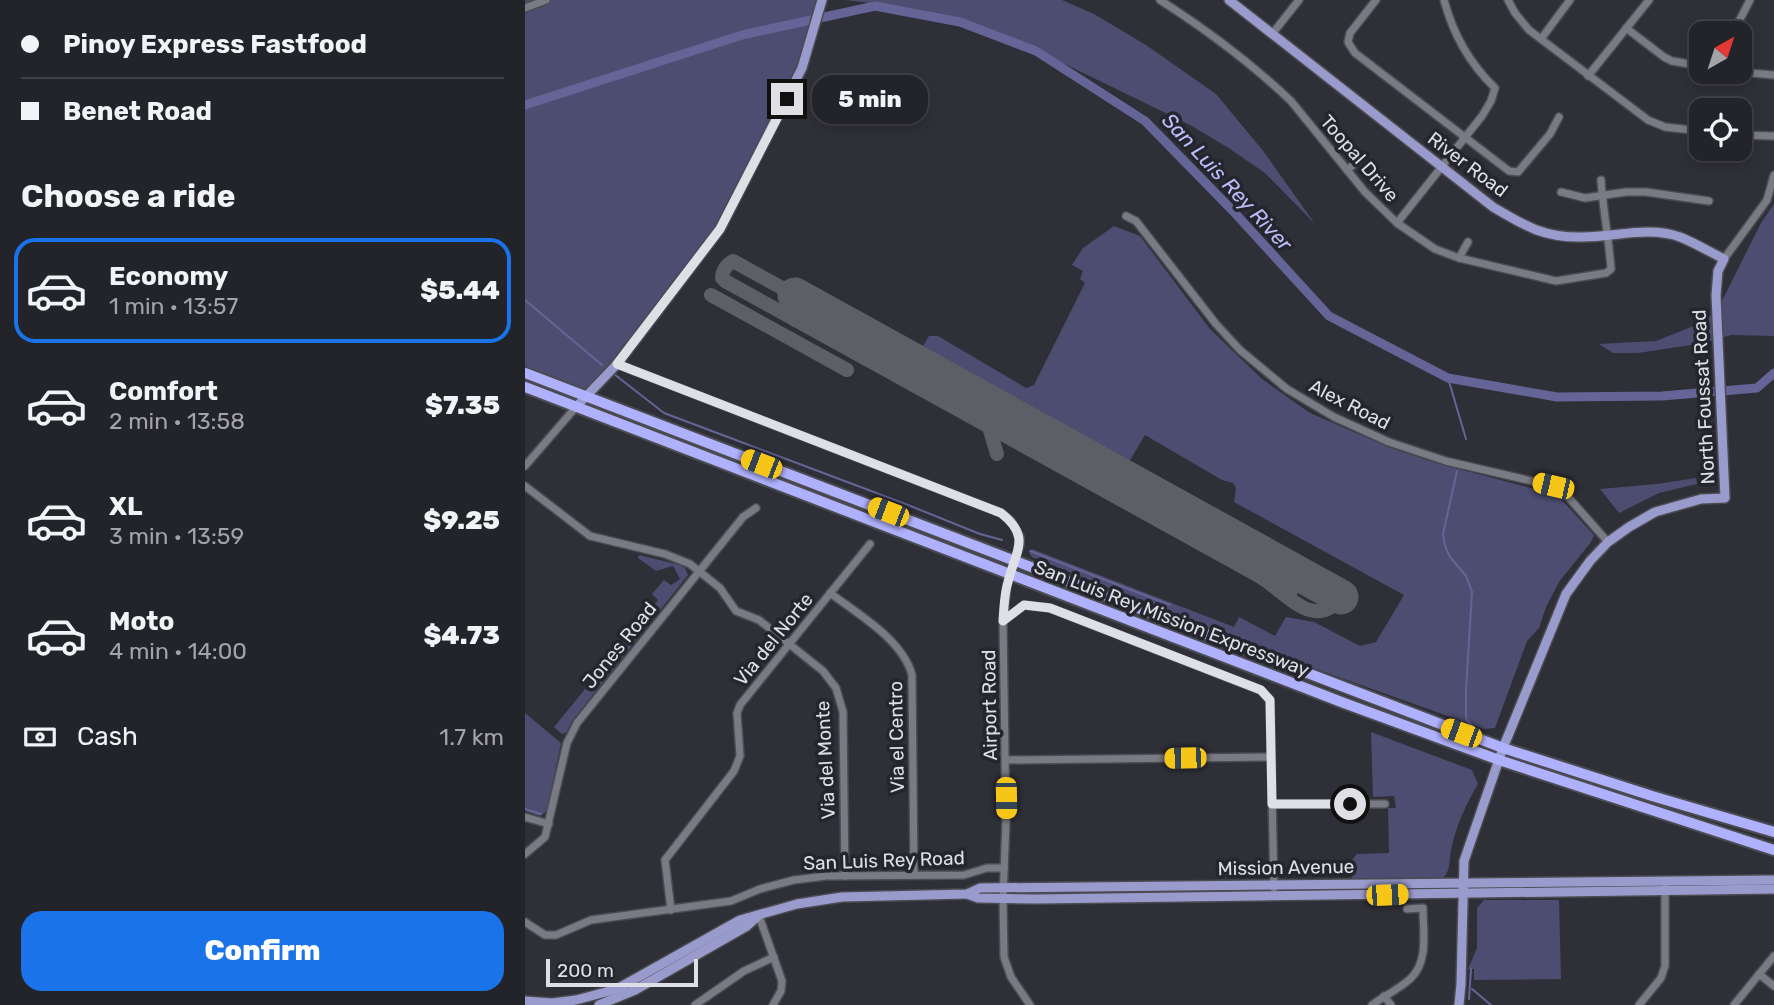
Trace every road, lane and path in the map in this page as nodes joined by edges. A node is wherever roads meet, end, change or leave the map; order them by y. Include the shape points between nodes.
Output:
1 (546, 0) edge
2 (822, 0) edge
3 (1160, 0) edge
4 (1229, 0) edge
5 (1299, 0) edge
6 (1444, 0) edge
7 (1508, 0) edge
8 (1570, 0) edge
9 (1649, 0) edge
10 (1750, 0) edge
11 (1374, 1) edge
12 (525, 8) edge
13 (1739, 21) edge
14 (1452, 25) junction
15 (1626, 28) junction
16 (1443, 29) dead end
17 (1272, 34) junction
18 (1541, 39) junction
19 (1689, 64) edge
20 (1752, 73) edge
21 (1774, 75) edge
22 (1588, 76) junction
23 (1559, 117) dead end
24 (1689, 130) edge
25 (1752, 135) edge
26 (1774, 136) edge
27 (1465, 138) junction
28 (1358, 161) dead end
29 (1442, 167) junction
30 (1347, 170) junction
31 (1774, 175) edge
32 (1601, 180) dead end
33 (1561, 192) dead end
34 (1602, 195) junction
35 (1709, 201) dead end
36 (1126, 216) dead end
37 (1397, 223) junction
38 (1608, 234) junction
39 (1468, 242) dead end
40 (1459, 258) junction
41 (1724, 260) junction
42 (617, 364) junction
43 (525, 373) edge
44 (525, 387) edge
45 (586, 398) junction
46 (576, 407) junction
47 (525, 466) edge
48 (525, 486) edge
49 (756, 508) dead end
50 (1608, 542) junction
51 (870, 544) dead end
52 (1015, 560) junction
53 (700, 571) junction
54 (1010, 574) junction
55 (830, 593) junction
56 (1003, 621) junction
57 (788, 644) junction
58 (1503, 748) junction
59 (1271, 757) junction
60 (1005, 760) junction
61 (1499, 760) junction
62 (1272, 804) junction
63 (1385, 804) dead end
64 (528, 821) edge
65 (549, 824) junction
66 (1774, 832) edge
67 (1774, 850) edge
68 (525, 854) edge
69 (1004, 868) junction
70 (914, 875) junction
71 (845, 876) junction
72 (1774, 880) edge
73 (1203, 886) junction
74 (1665, 886) junction
75 (1127, 887) junction
76 (1464, 888) junction
77 (1774, 889) edge
78 (1274, 891) junction
79 (1003, 893) junction
80 (1173, 897) junction
81 (1068, 898) junction
82 (671, 909) junction
83 (1407, 909) dead end
84 (758, 916) junction
85 (525, 922) edge
86 (1774, 956) edge
87 (774, 957) junction
88 (1759, 974) junction
89 (1774, 986) edge
90 (1384, 996) junction
91 (525, 1001) edge
92 (599, 1005) edge
93 (695, 1005) edge
94 (773, 1005) edge
95 (1030, 1005) edge
96 (1372, 1005) edge
97 (1391, 1005) edge
98 (1459, 1005) edge
99 (1639, 1005) edge
100 (1734, 1005) edge

1 - 12 street
2 - 42 main road via 803,68 720,229
3 - 30 street, Toopal Drive via 1204,28 1278,88
4 - 17 main road, River Road
5 - 17 street
6 - 14 street
7 - 18 street via 1521,22
8 - 18 street
9 - 15 street
10 - 13 street
11 - 27 street via 1350,33 1348,42 1355,53
14 - 16 street
14 - 27 street via 1468,57 1496,88
15 - 19 street via 1664,57
15 - 22 street
17 - 29 main road, River Road
18 - 22 street
20 - 21 street
22 - 24 street via 1648,120
23 - 27 street via 1518,172 1509,171
25 - 26 street
27 - 29 street
28 - 30 street
29 - 37 street
29 - 38 main road, River Road via 1529,229 1559,236
30 - 37 street, Toopal Drive
31 - 41 street, North Foussat Road via 1767,200
32 - 34 street
33 - 34 street via 1585,198
34 - 35 street via 1646,192
34 - 38 street
36 - 50 street, Alex Road via 1136,221 1240,350 1287,389 1389,442 1446,461 1553,486
37 - 40 street, Toopal Drive via 1434,249
38 - 40 street, Toopal Drive via 1611,269 1606,273 1556,281
38 - 41 main road, River Road via 1680,237
39 - 40 street
41 - 50 main road, North Foussat Road via 1716,295 1725,498 1701,499 1655,512
42 - 45 main road
42 - 52 street, Airport Road via 1001,513 1020,537
43 - 45 highway, San Luis Rey Mission Expressway
44 - 46 highway, San Luis Rey Mission Expressway
45 - 46 main road
45 - 52 highway, San Luis Rey Mission Expressway
46 - 47 street
46 - 54 highway, San Luis Rey Mission Expressway
48 - 53 street, Via del Monte via 590,536 679,559
49 - 53 street, Jones Road via 743,517
50 - 58 main road, North Foussat Road via 1566,594
51 - 55 street, Via del Norte
52 - 54 street, Airport Road
52 - 58 highway, San Luis Rey Mission Expressway
53 - 57 street, Via del Monte via 736,611 759,620
53 - 65 street, Jones Road via 577,723 566,743
54 - 56 street, Airport Road
54 - 61 highway, San Luis Rey Mission Expressway
55 - 57 street, Via del Norte
55 - 70 street, Via el Centro via 898,647 909,662
56 - 59 street via 1024,605 1050,608 1261,690 1270,700
56 - 60 street, Airport Road
57 - 71 street, Via del Monte via 829,677 841,701
57 - 82 street, Via del Norte via 740,705 740,756 734,771 665,860
58 - 61 main road, North Foussat Road
58 - 66 highway, San Luis Rey Mission Expressway
59 - 60 street
59 - 62 street
60 - 69 street, Airport Road
61 - 67 highway, San Luis Rey Mission Expressway
61 - 76 main road, North Foussat Road via 1464,861
62 - 63 street
62 - 78 street
64 - 65 street
65 - 68 street via 543,841
69 - 70 street, San Luis Rey Road via 964,875
69 - 79 street, Airport Road
70 - 71 street, San Luis Rey Road
71 - 82 street, San Luis Rey Road via 794,880 731,901
72 - 74 main road, Mission Avenue
73 - 75 main road, Mission Avenue
73 - 78 main road, Mission Avenue
73 - 80 main road via 1198,892
74 - 76 main road, Mission Avenue
74 - 77 main road, Mission Avenue
74 - 99 street via 1665,966
75 - 79 main road, Mission Avenue
75 - 81 main road via 1120,893
76 - 78 main road, Mission Avenue
76 - 98 main road, North Foussat Road
78 - 80 main road, Mission Avenue
79 - 81 main road, Mission Avenue
79 - 84 main road, Mission Avenue via 978,898 967,894 830,898
79 - 95 street, Airport Road via 1004,957
80 - 81 main road, Mission Avenue
82 - 85 street, San Luis Rey Road via 591,920 556,935 545,935
83 - 90 street via 1423,908 1423,957 1411,979
84 - 87 street
84 - 91 main road, Mission Avenue via 740,920 617,989 576,1000
84 - 92 main road, Mission Avenue via 635,990
86 - 88 street
87 - 93 street via 744,971
87 - 94 street via 782,981
88 - 89 street
88 - 100 street
90 - 96 street
90 - 97 street

